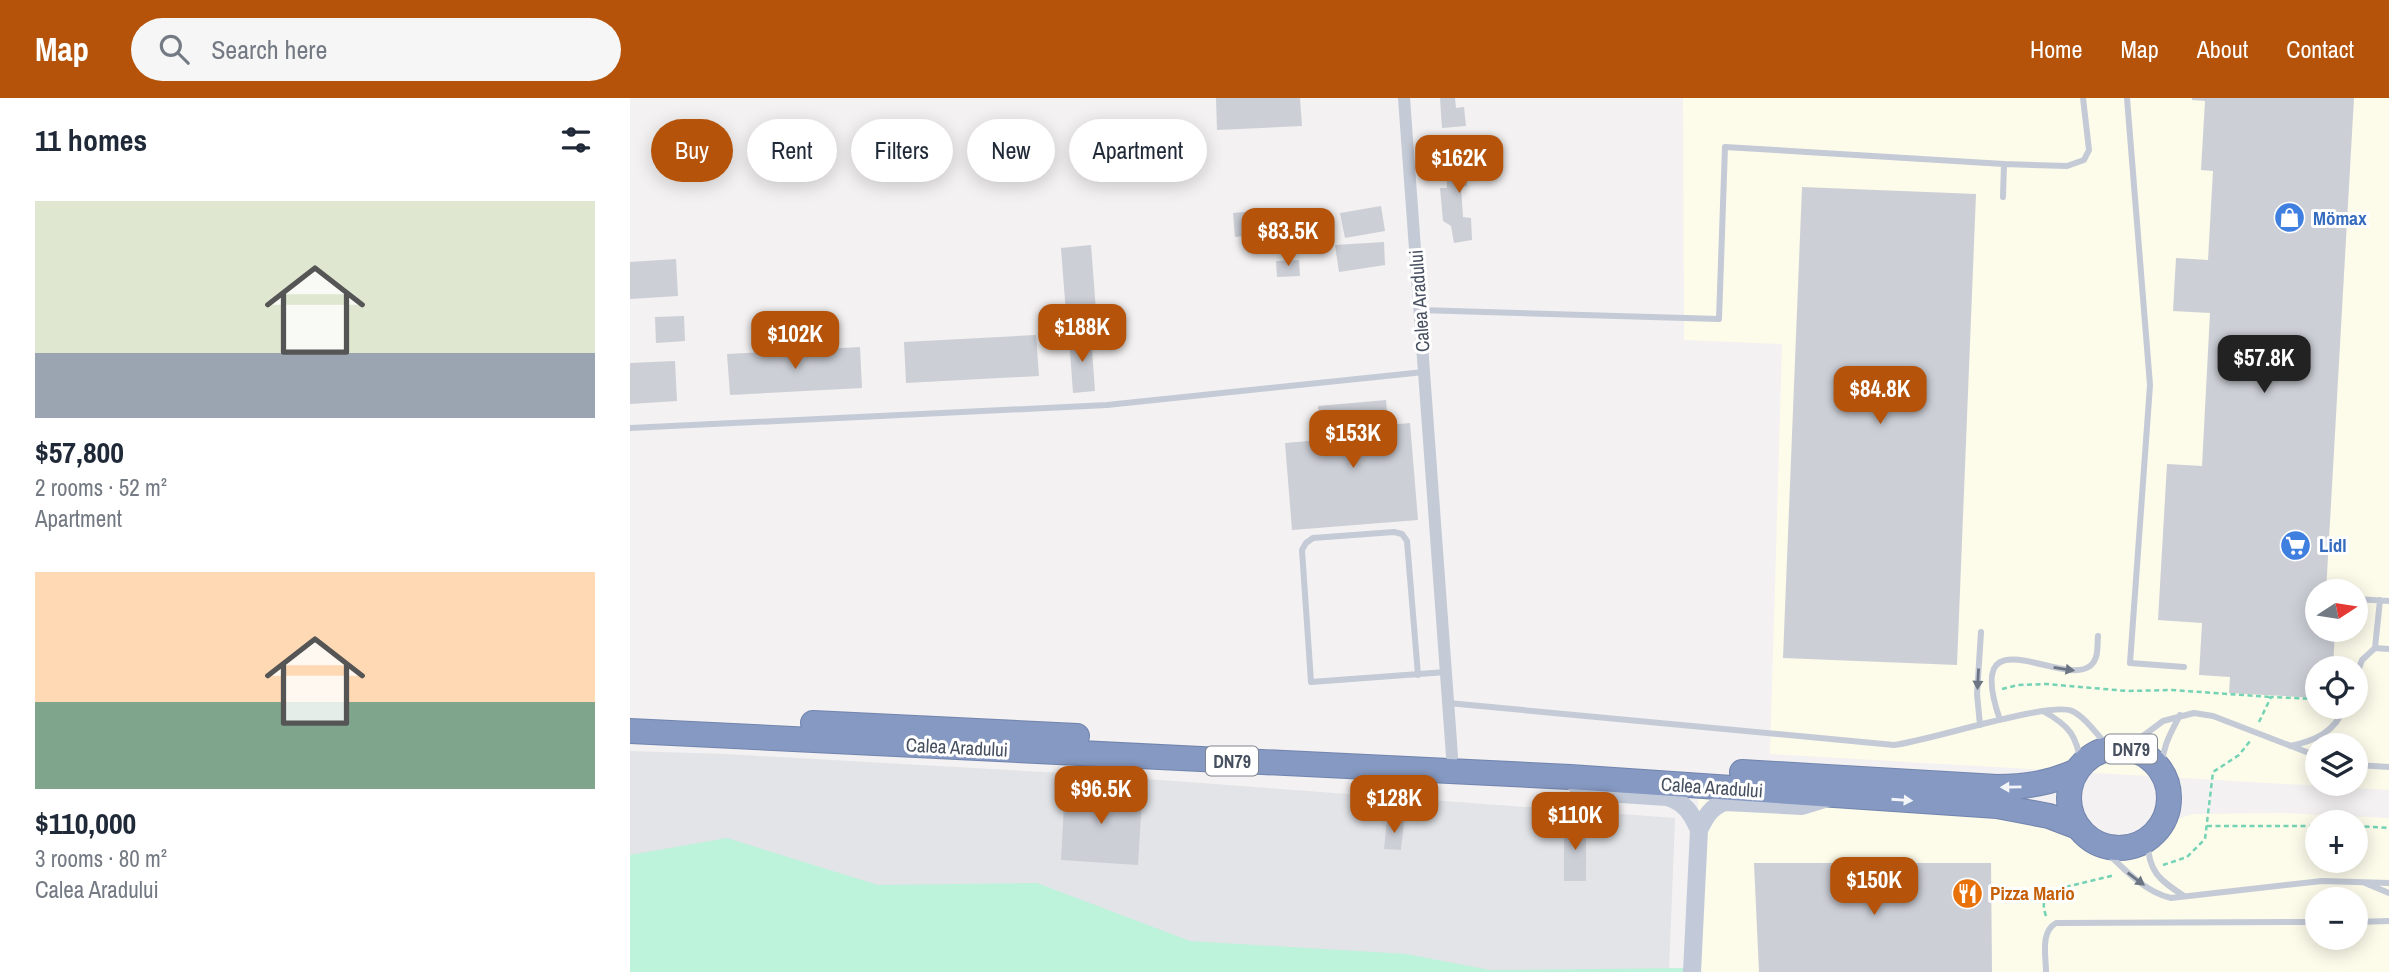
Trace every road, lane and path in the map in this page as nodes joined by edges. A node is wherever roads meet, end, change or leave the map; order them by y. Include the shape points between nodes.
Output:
1 (1405, 98) edge
2 (2083, 98) edge
3 (2127, 98) edge
4 (2004, 164) junction
5 (2003, 197) dead end
6 (1420, 310) junction
7 (1424, 372) junction
8 (630, 428) edge
9 (2368, 600) edge
10 (2380, 600) junction
11 (2389, 601) edge
12 (1981, 632) dead end
13 (2098, 636) dead end
14 (2375, 649) junction
15 (2389, 649) edge
16 (2367, 656) edge
17 (2184, 667) dead end
18 (1446, 672) junction
19 (1418, 675) junction
20 (1991, 691) junction
21 (2271, 697) junction
22 (2305, 698) edge
23 (1448, 703) junction
24 (2043, 711) junction
25 (2180, 715) junction
26 (630, 716) edge
27 (2338, 719) edge
28 (2000, 720) junction
29 (1980, 725) junction
30 (630, 731) edge
31 (2254, 732) junction
32 (2290, 746) junction
33 (2119, 748) junction
34 (2305, 752) edge
35 (1452, 756) junction
36 (2368, 766) edge
37 (2389, 767) edge
38 (2079, 768) junction
39 (2162, 772) junction
40 (1570, 777) junction
41 (1834, 795) junction
42 (2207, 826) junction
43 (2305, 826) edge
44 (2078, 827) junction
45 (2368, 827) edge
46 (2389, 828) edge
47 (1699, 830) junction
48 (2147, 840) junction
49 (2097, 843) junction
50 (2152, 868) junction
51 (2128, 873) junction
52 (2360, 881) junction
53 (2389, 883) edge
54 (2389, 893) edge
55 (2184, 897) junction
56 (2389, 921) edge
57 (2305, 922) edge
58 (2368, 922) edge
59 (2050, 926) junction
60 (1692, 972) edge
61 (2046, 972) edge

1 - 6 street, Calea Aradului
2 - 4 lane via 2089,150 2084,160 2067,166
3 - 17 lane via 2150,386 2130,663
4 - 5 lane
4 - 6 lane via 1725,147 1719,319
6 - 7 street, Calea Aradului
7 - 8 lane via 1107,405
7 - 18 street, Calea Aradului
9 - 10 lane
10 - 11 lane
10 - 14 lane
12 -> 29 lane
20 -> 13 lane via 1996,668 2005,660 2024,659 2078,671 2089,668 2096,659
14 - 15 lane
14 - 16 lane
18 - 19 lane
18 - 23 street, Calea Aradului
19 - 19 lane via 1311,682 1302,550 1306,543 1313,538 1402,534
20 - 21 path via 2047,684
20 - 28 lane
21 - 22 path
21 - 31 path
23 - 29 lane via 1894,745
23 - 35 street, Calea Aradului
24 - 28 lane
24 - 33 lane via 2069,709
24 - 38 lane via 2073,735 2079,748
25 - 31 lane via 2213,716
25 - 33 lane
25 - 39 lane via 2167,738
26 - 35 highway, Calea Aradului / DN79
27 - 32 lane via 2320,737
28 - 29 lane
30 - 40 highway, Calea Aradului / DN79
31 - 32 lane
31 - 42 path via 2246,748 2213,772
32 - 34 lane
33 - 38 highway, Calea Aradului / DN79 via 2099,751
33 - 39 highway, DN79 via 2141,752
38 -> 35 highway, Calea Aradului / DN79 via 2052,782 1997,787
36 - 37 lane
38 - 44 highway via 2069,799
39 - 48 highway, DN79 via 2169,806 2158,830
40 - 41 highway, Calea Aradului / DN79
40 - 47 street via 1590,792 1677,800
41 -> 44 highway, Calea Aradului / DN79 via 1997,806
41 - 47 street via 1801,806 1717,804
42 - 43 path
42 - 50 path via 2206,839 2187,857
44 - 49 highway, Calea Aradului / DN79
45 - 46 path
47 - 60 street
48 - 49 highway via 2120,848
48 - 50 lane
49 - 51 lane
50 - 55 lane via 2162,882
51 -> 55 lane via 2158,895
51 - 59 path via 2053,890 2043,904
52 - 53 lane
52 - 54 lane
52 - 55 lane
56 - 58 lane
57 - 59 lane
59 - 61 lane

